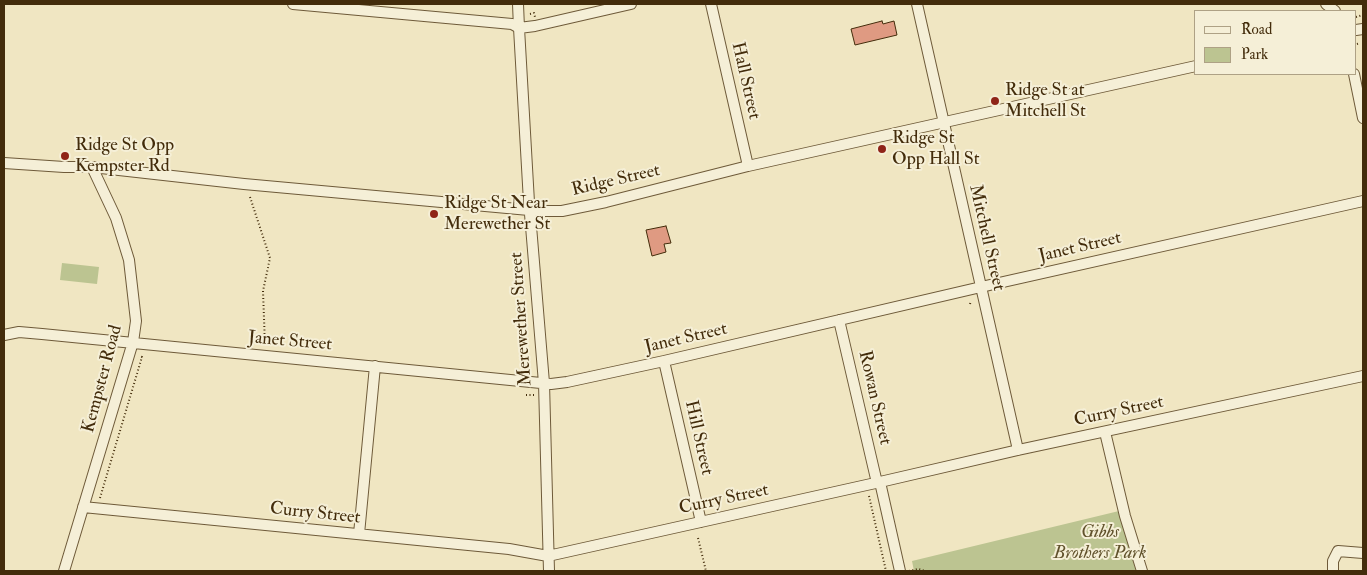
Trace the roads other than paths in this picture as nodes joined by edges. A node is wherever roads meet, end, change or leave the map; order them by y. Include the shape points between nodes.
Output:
1 (293, 4) edge
2 (518, 4) edge
3 (631, 4) edge
4 (711, 4) edge
5 (917, 4) edge
6 (519, 28) junction
7 (1194, 66) edge
8 (1354, 75) edge
9 (1363, 118) edge
10 (943, 122) junction
11 (4, 163) edge
12 (748, 166) junction
13 (92, 167) junction
14 (1363, 201) edge
15 (530, 210) junction
16 (981, 287) junction
17 (839, 320) junction
18 (4, 335) edge
19 (133, 342) junction
20 (664, 361) junction
21 (375, 366) junction
22 (1363, 376) edge
23 (544, 383) junction
24 (1106, 432) junction
25 (1018, 450) junction
26 (879, 483) junction
27 (83, 507) junction
28 (701, 522) junction
29 (358, 534) junction
30 (1363, 553) edge
31 (548, 556) junction
32 (64, 571) edge
33 (549, 571) edge
34 (900, 571) edge
35 (1142, 571) edge
36 (1333, 571) edge

1 - 6 street via 512,24
2 - 6 street, Merewether Street
3 - 6 street
4 - 12 street, Hall Street
5 - 10 street, Mitchell Street
6 - 15 street, Merewether Street
7 - 10 street, Ridge Street
8 - 9 street
10 - 12 street, Ridge Street
10 - 16 street, Mitchell Street
11 - 13 street, Ridge Street
12 - 15 street, Ridge Street via 562,211
13 - 15 street, Ridge Street
13 - 19 street, Kempster Road via 116,218 129,260 136,321
14 - 16 street, Janet Street
15 - 23 street, Merewether Street
16 - 17 street, Janet Street
16 - 25 street, Mitchell Street
17 - 20 street, Janet Street
17 - 26 street, Rowan Street
18 - 19 street, Janet Street via 19,332
19 - 21 street, Janet Street
19 - 27 street, Kempster Road
20 - 23 street, Janet Street via 566,382
20 - 28 street, Hill Street
21 - 23 street, Janet Street
21 - 29 street
22 - 24 street, Curry Street
23 - 31 street, Merewether Street
24 - 25 street, Curry Street
24 - 35 street via 1125,516
25 - 26 street, Curry Street
26 - 28 street, Curry Street
26 - 34 street, Rowan Street
27 - 29 street, Curry Street
27 - 32 street, Kempster Road
28 - 31 street, Curry Street
29 - 31 street, Curry Street
30 - 36 street via 1338,551
31 - 33 street, Merewether Street

